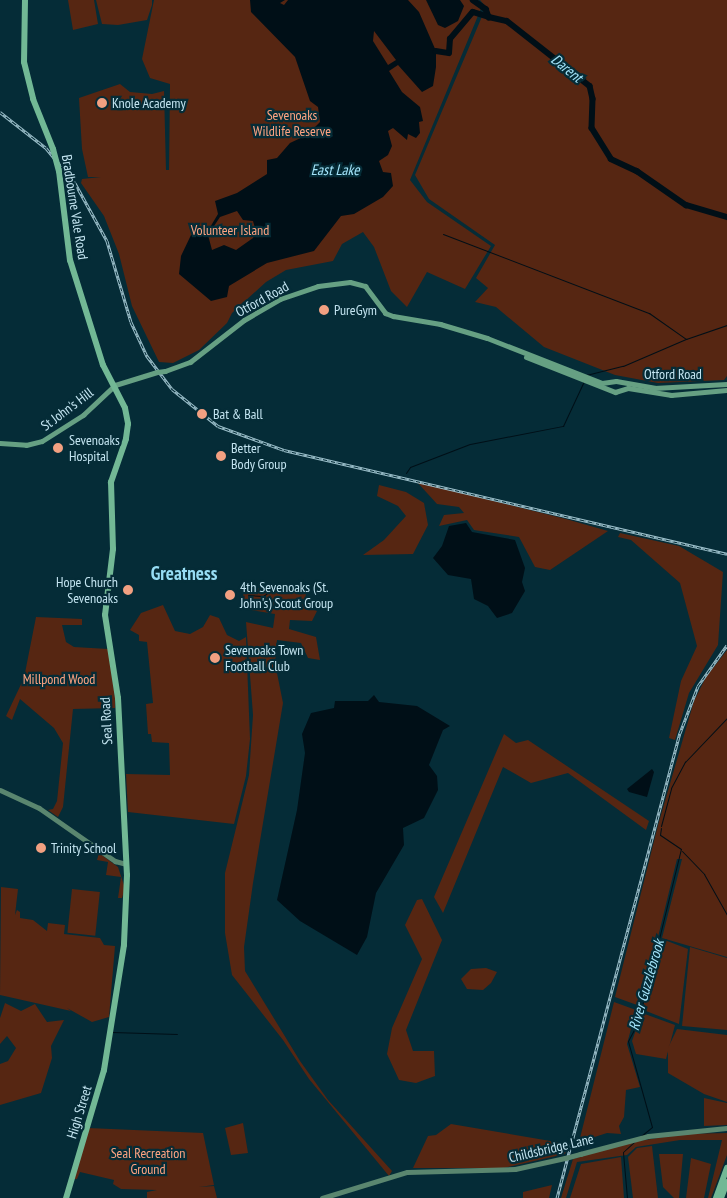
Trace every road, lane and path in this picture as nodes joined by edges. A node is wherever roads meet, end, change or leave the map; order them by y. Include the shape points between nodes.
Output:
1 (25, 0) edge
2 (506, 346) junction
3 (612, 382) junction
4 (620, 383) junction
5 (727, 384) edge
6 (115, 385) junction
7 (620, 389) junction
8 (727, 390) edge
9 (612, 391) junction
10 (0, 443) edge
11 (0, 790) edge
12 (126, 864) junction
13 (113, 1032) joint
14 (727, 1128) edge
15 (727, 1168) edge
16 (727, 1182) edge
17 (66, 1198) edge
18 (322, 1198) edge
19 (716, 1198) edge
20 (721, 1198) edge

1 - 6 highway, Bradbourne Vale Road, bridge via 22,41 27,81 59,171 70,260 103,364
2 - 3 main road, Otford Road via 602,383
2 - 6 main road, Otford Road, bridge via 440,324 385,313 365,286 341,282 280,299 244,320 190,362
2 - 9 main road, Otford Road via 558,372
3 - 4 main road, Otford Road
3 - 9 main road
4 - 5 main road, Otford Road via 654,388
4 - 7 main road
6 - 10 main road, St John's Hill via 83,415 42,441 26,445
6 - 12 highway, Seal Road via 126,411 128,431 111,482 113,549 105,622 117,692
7 - 8 main road, Otford Road via 671,395
7 - 9 main road, Otford Road
11 - 12 street via 44,811 115,861
12 - 13 highway, Seal Road via 124,945
13 - 17 highway, High Street
14 - 18 street, Childsbridge Lane, bridge via 648,1136 515,1169 407,1172
15 - 19 highway
16 - 20 highway

